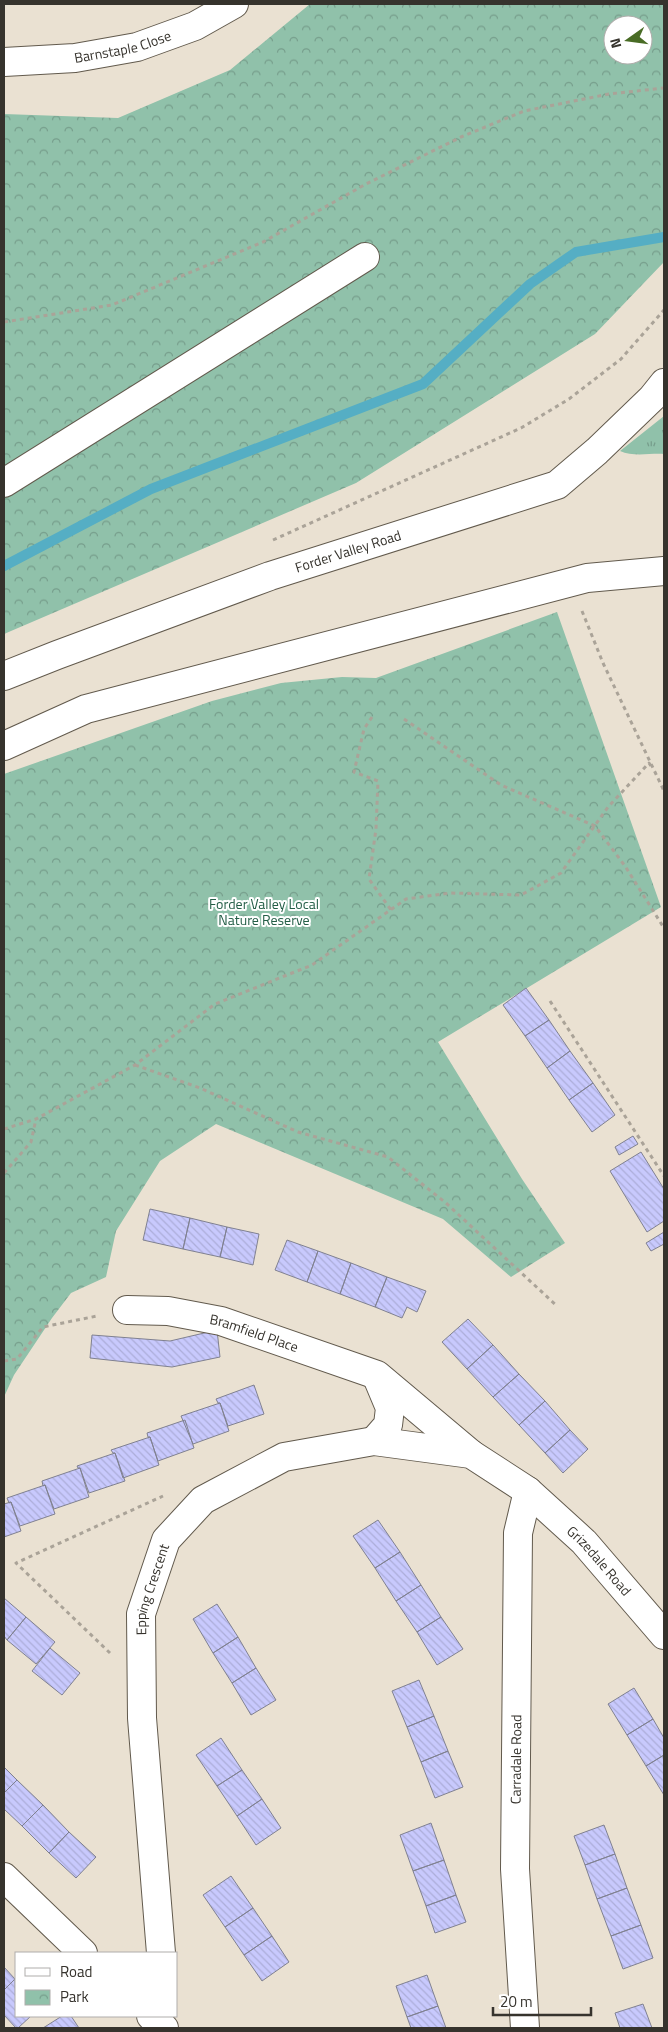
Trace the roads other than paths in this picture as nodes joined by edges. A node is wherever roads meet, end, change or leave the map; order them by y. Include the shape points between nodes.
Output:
1 (234, 4) edge
2 (4, 62) edge
3 (364, 257) dead end
4 (664, 383) edge
5 (4, 483) edge
6 (664, 571) edge
7 (4, 676) edge
8 (4, 746) edge
9 (127, 1310) road end
10 (377, 1375) junction
11 (374, 1441) junction
12 (471, 1454) junction
13 (528, 1491) junction
14 (664, 1636) edge
15 (4, 1877) edge
16 (156, 1950) edge
17 (82, 1952) edge
18 (152, 2017) edge
19 (166, 2028) edge
20 (525, 2028) edge

1 - 2 street, Barnstaple Close via 195,26 137,47 75,58
3 - 5 street
4 - 7 street, Forder Valley Road via 597,451 557,485 270,576
6 - 8 street via 587,578 86,710
9 - 10 street, Bramfield Place via 168,1311 222,1320
10 - 11 street via 390,1408 388,1425
10 - 12 street, Bramfield Place
11 - 12 street, Epping Crescent
11 - 16 street, Epping Crescent via 284,1457 203,1500 166,1540 141,1614 142,1718
12 - 13 street, Epping Crescent
13 - 14 street, Grizedale Road via 584,1542
13 - 20 street, Carradale Road via 518,1533 515,1869
15 - 17 street
18 - 19 street

